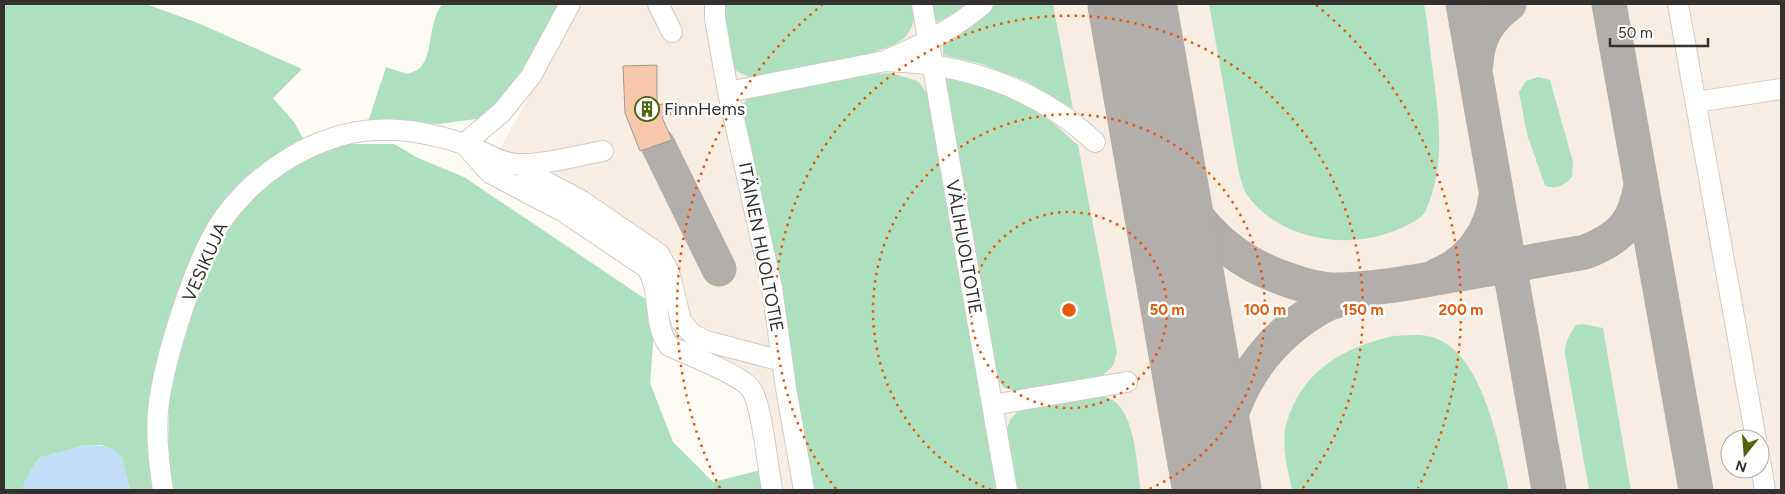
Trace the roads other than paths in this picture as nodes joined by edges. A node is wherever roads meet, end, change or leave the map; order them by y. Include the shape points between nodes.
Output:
1 (570, 4) edge
2 (658, 4) edge
3 (715, 4) edge
4 (922, 4) edge
5 (983, 4) edge
6 (1678, 4) edge
7 (672, 32) dead end
8 (928, 40) junction
9 (885, 61) junction
10 (933, 65) junction
11 (1781, 89) edge
12 (728, 92) junction
13 (1696, 102) junction
14 (1095, 142) dead end
15 (464, 144) junction
16 (603, 151) dead end
17 (522, 164) junction
18 (782, 361) junction
19 (1127, 382) dead end
20 (992, 405) junction
21 (1754, 429) edge
22 (163, 490) edge
23 (772, 490) edge
24 (804, 490) edge
25 (1007, 490) edge

1 - 15 lane via 531,76 502,112
2 - 7 lane
3 - 12 lane, ITÄINEN HUOLTOTIE
4 - 8 lane, VÄLIHUOLTOTIE
5 - 8 lane via 954,26
6 - 13 lane
8 - 9 lane
8 - 10 lane, VÄLIHUOLTOTIE
9 - 10 lane
9 - 12 lane
10 - 14 lane via 961,69 1008,85 1077,125
10 - 20 lane, VÄLIHUOLTOTIE
11 - 13 lane
12 - 18 lane, ITÄINEN HUOLTOTIE via 772,288
13 - 21 lane
15 - 17 lane, VESIKUJA via 498,159
15 - 22 lane, VESIKUJA via 408,132 378,130 331,139 295,156 255,184 224,216 203,258 169,354 158,411
15 - 23 lane via 490,173 564,212 647,268 654,278 662,336 669,346 738,378 751,389
16 - 17 lane
17 - 18 lane via 526,171 582,201 659,254 669,272 681,321 692,334 706,341
18 - 24 lane, ITÄINEN HUOLTOTIE
19 - 20 lane
20 - 25 lane, VÄLIHUOLTOTIE

